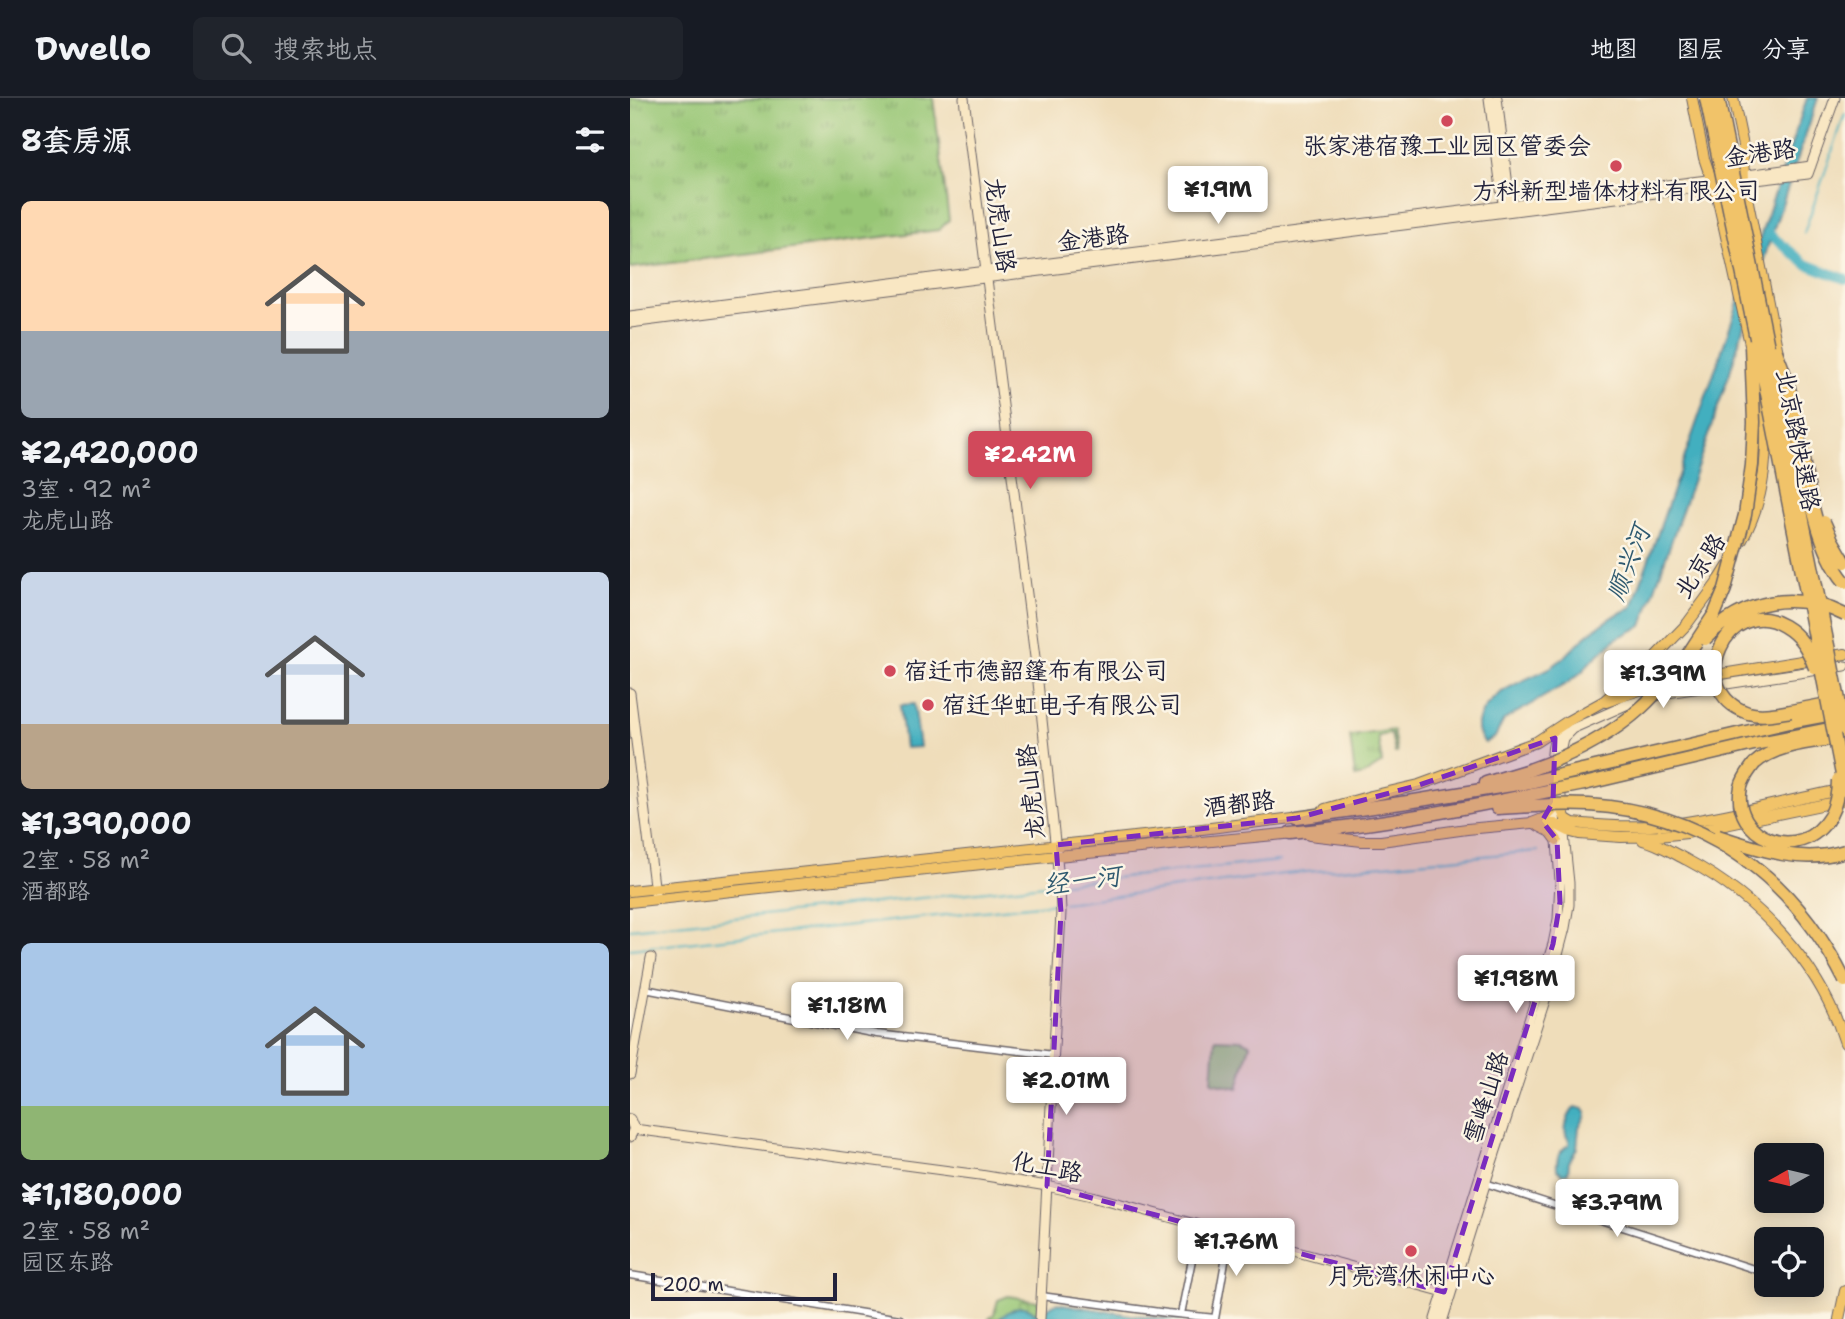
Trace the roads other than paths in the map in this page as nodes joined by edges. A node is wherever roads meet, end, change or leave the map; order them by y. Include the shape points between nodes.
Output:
1 (964, 98) edge
2 (1489, 98) edge
3 (1497, 98) edge
4 (1692, 98) edge
5 (1706, 98) edge
6 (1718, 98) edge
7 (1733, 98) edge
8 (1835, 98) edge
9 (1744, 178) junction
10 (1712, 183) junction
11 (1507, 209) junction
12 (1742, 272) junction
13 (987, 274) junction
14 (1762, 312) junction
15 (630, 316) edge
16 (630, 323) edge
17 (1808, 479) junction
18 (1845, 560) edge
19 (1845, 583) edge
20 (1845, 615) edge
21 (1845, 654) edge
22 (1685, 659) junction
23 (1845, 666) edge
24 (630, 693) edge
25 (1845, 700) edge
26 (1829, 708) junction
27 (1587, 710) junction
28 (1845, 712) edge
29 (1568, 721) junction
30 (1845, 728) edge
31 (1555, 738) junction
32 (1536, 741) junction
33 (1841, 741) edge
34 (1561, 747) junction
35 (1583, 777) junction
36 (1532, 788) junction
37 (1845, 790) edge
38 (1845, 800) edge
39 (1558, 810) junction
40 (1297, 818) junction
41 (1521, 825) junction
42 (1560, 826) junction
43 (1688, 826) junction
44 (1290, 833) junction
45 (1621, 837) junction
46 (1562, 840) junction
47 (1057, 850) junction
48 (1845, 851) edge
49 (630, 891) edge
50 (655, 894) junction
51 (630, 902) edge
52 (651, 958) dead end
53 (1845, 982) edge
54 (645, 989) junction
55 (1845, 1044) edge
56 (1054, 1055) junction
57 (630, 1074) edge
58 (630, 1119) edge
59 (632, 1133) edge
60 (1485, 1183) junction
61 (1047, 1186) junction
62 (1199, 1225) junction
63 (1230, 1233) junction
64 (1754, 1269) edge
65 (630, 1275) edge
66 (1845, 1291) edge
67 (1444, 1292) junction
68 (1041, 1296) junction
69 (1181, 1314) junction
70 (1215, 1318) edge
71 (900, 1319) edge
72 (1040, 1319) edge
73 (1435, 1319) edge
74 (1443, 1319) edge
75 (1839, 1319) edge

1 - 13 street, 龙虎山路
2 - 11 street
3 - 11 street
4 - 10 main road, 北京路
5 - 12 highway, 北京路快速路, bridge
6 - 14 highway, 北京路快速路, bridge
7 - 9 main road
8 - 9 street, 金港路 via 1810,170
9 - 10 street, 金港路
9 - 18 main road via 1808,490 1822,524
10 - 11 street, 金港路
10 - 27 main road, 北京路 via 1763,402 1763,479 1749,527 1720,579 1687,624 1604,701
11 - 13 street, 金港路
12 - 22 highway, bridge via 1751,340 1754,422 1745,515 1720,601
12 - 26 highway, 北京路快速路, bridge
13 - 15 street, 金港路
13 - 16 street, 金港路
13 - 47 street, 龙虎山路
14 - 17 highway, bridge via 1790,389
14 - 30 highway, 北京路快速路, bridge
17 - 18 highway, bridge via 1832,540
17 - 19 highway, bridge via 1824,544
20 - 22 highway, bridge via 1807,602 1757,605 1719,624
21 - 27 main road via 1654,685
22 - 36 highway, bridge via 1643,706 1567,755
23 - 34 street via 1667,693 1572,729
24 - 50 street
25 - 26 highway, bridge via 1791,711 1764,715 1749,713 1720,690 1715,660 1726,637 1747,622 1768,620 1794,632 1810,654
26 - 33 highway, 北京路快速路, bridge
27 - 29 main road, 北京路
28 - 35 highway, 酒都路 via 1789,722
29 - 31 street
29 - 32 main road, 北京路
30 - 35 highway, 酒都路
31 - 32 street
31 - 34 street
31 - 39 street, 雪峰山路 via 1551,760
32 - 40 main road, 北京路 via 1419,785
33 - 33 highway, bridge via 1837,801 1825,824 1814,835 1789,843 1778,843 1756,831 1741,797 1741,787 1754,764 1775,751
33 - 37 highway, 北京路快速路, bridge
34 - 39 street
35 - 36 highway, 酒都路, bridge
36 - 40 highway, 酒都路
36 - 43 highway, bridge via 1558,804 1624,809
36 - 44 highway, 酒都路 via 1423,815
37 - 39 main road via 1664,825 1573,822
38 - 45 main road via 1687,833
39 - 41 main road
39 - 42 street, 雪峰山路
40 - 47 main road, 酒都路
41 - 42 main road
41 - 44 main road via 1381,841
41 - 46 main road via 1542,826
42 - 45 main road via 1579,834
42 - 46 street, 雪峰山路
43 - 48 highway, bridge via 1775,853 1813,856
43 - 53 highway, bridge via 1718,841 1780,888 1817,932
44 - 47 main road, 酒都路
45 - 55 main road via 1647,841 1697,865 1758,909 1814,976
46 - 60 street, 雪峰山路 via 1569,898 1566,928
46 - 67 street, 雪峰山路 via 1553,944
47 - 50 main road, 酒都路
47 - 56 street, 龙虎山路 via 1061,912
49 - 50 main road, 酒都路
50 - 51 main road, 酒都路
52 - 54 street
54 - 56 street via 877,1034
54 - 57 street
56 - 61 street, 龙虎山路
58 - 59 street, 化工路
59 - 61 street, 化工路 via 920,1166
60 - 64 street
60 - 74 street, 雪峰山路
61 - 62 street, 化工路
61 - 68 street, 龙虎山路
62 - 63 street, 化工路
62 - 69 street
63 - 67 street, 化工路
63 - 70 street
65 - 71 street
66 - 75 main road
67 - 73 street, 雪峰山路
68 - 69 street
68 - 72 street, 龙虎山路
69 - 70 street

